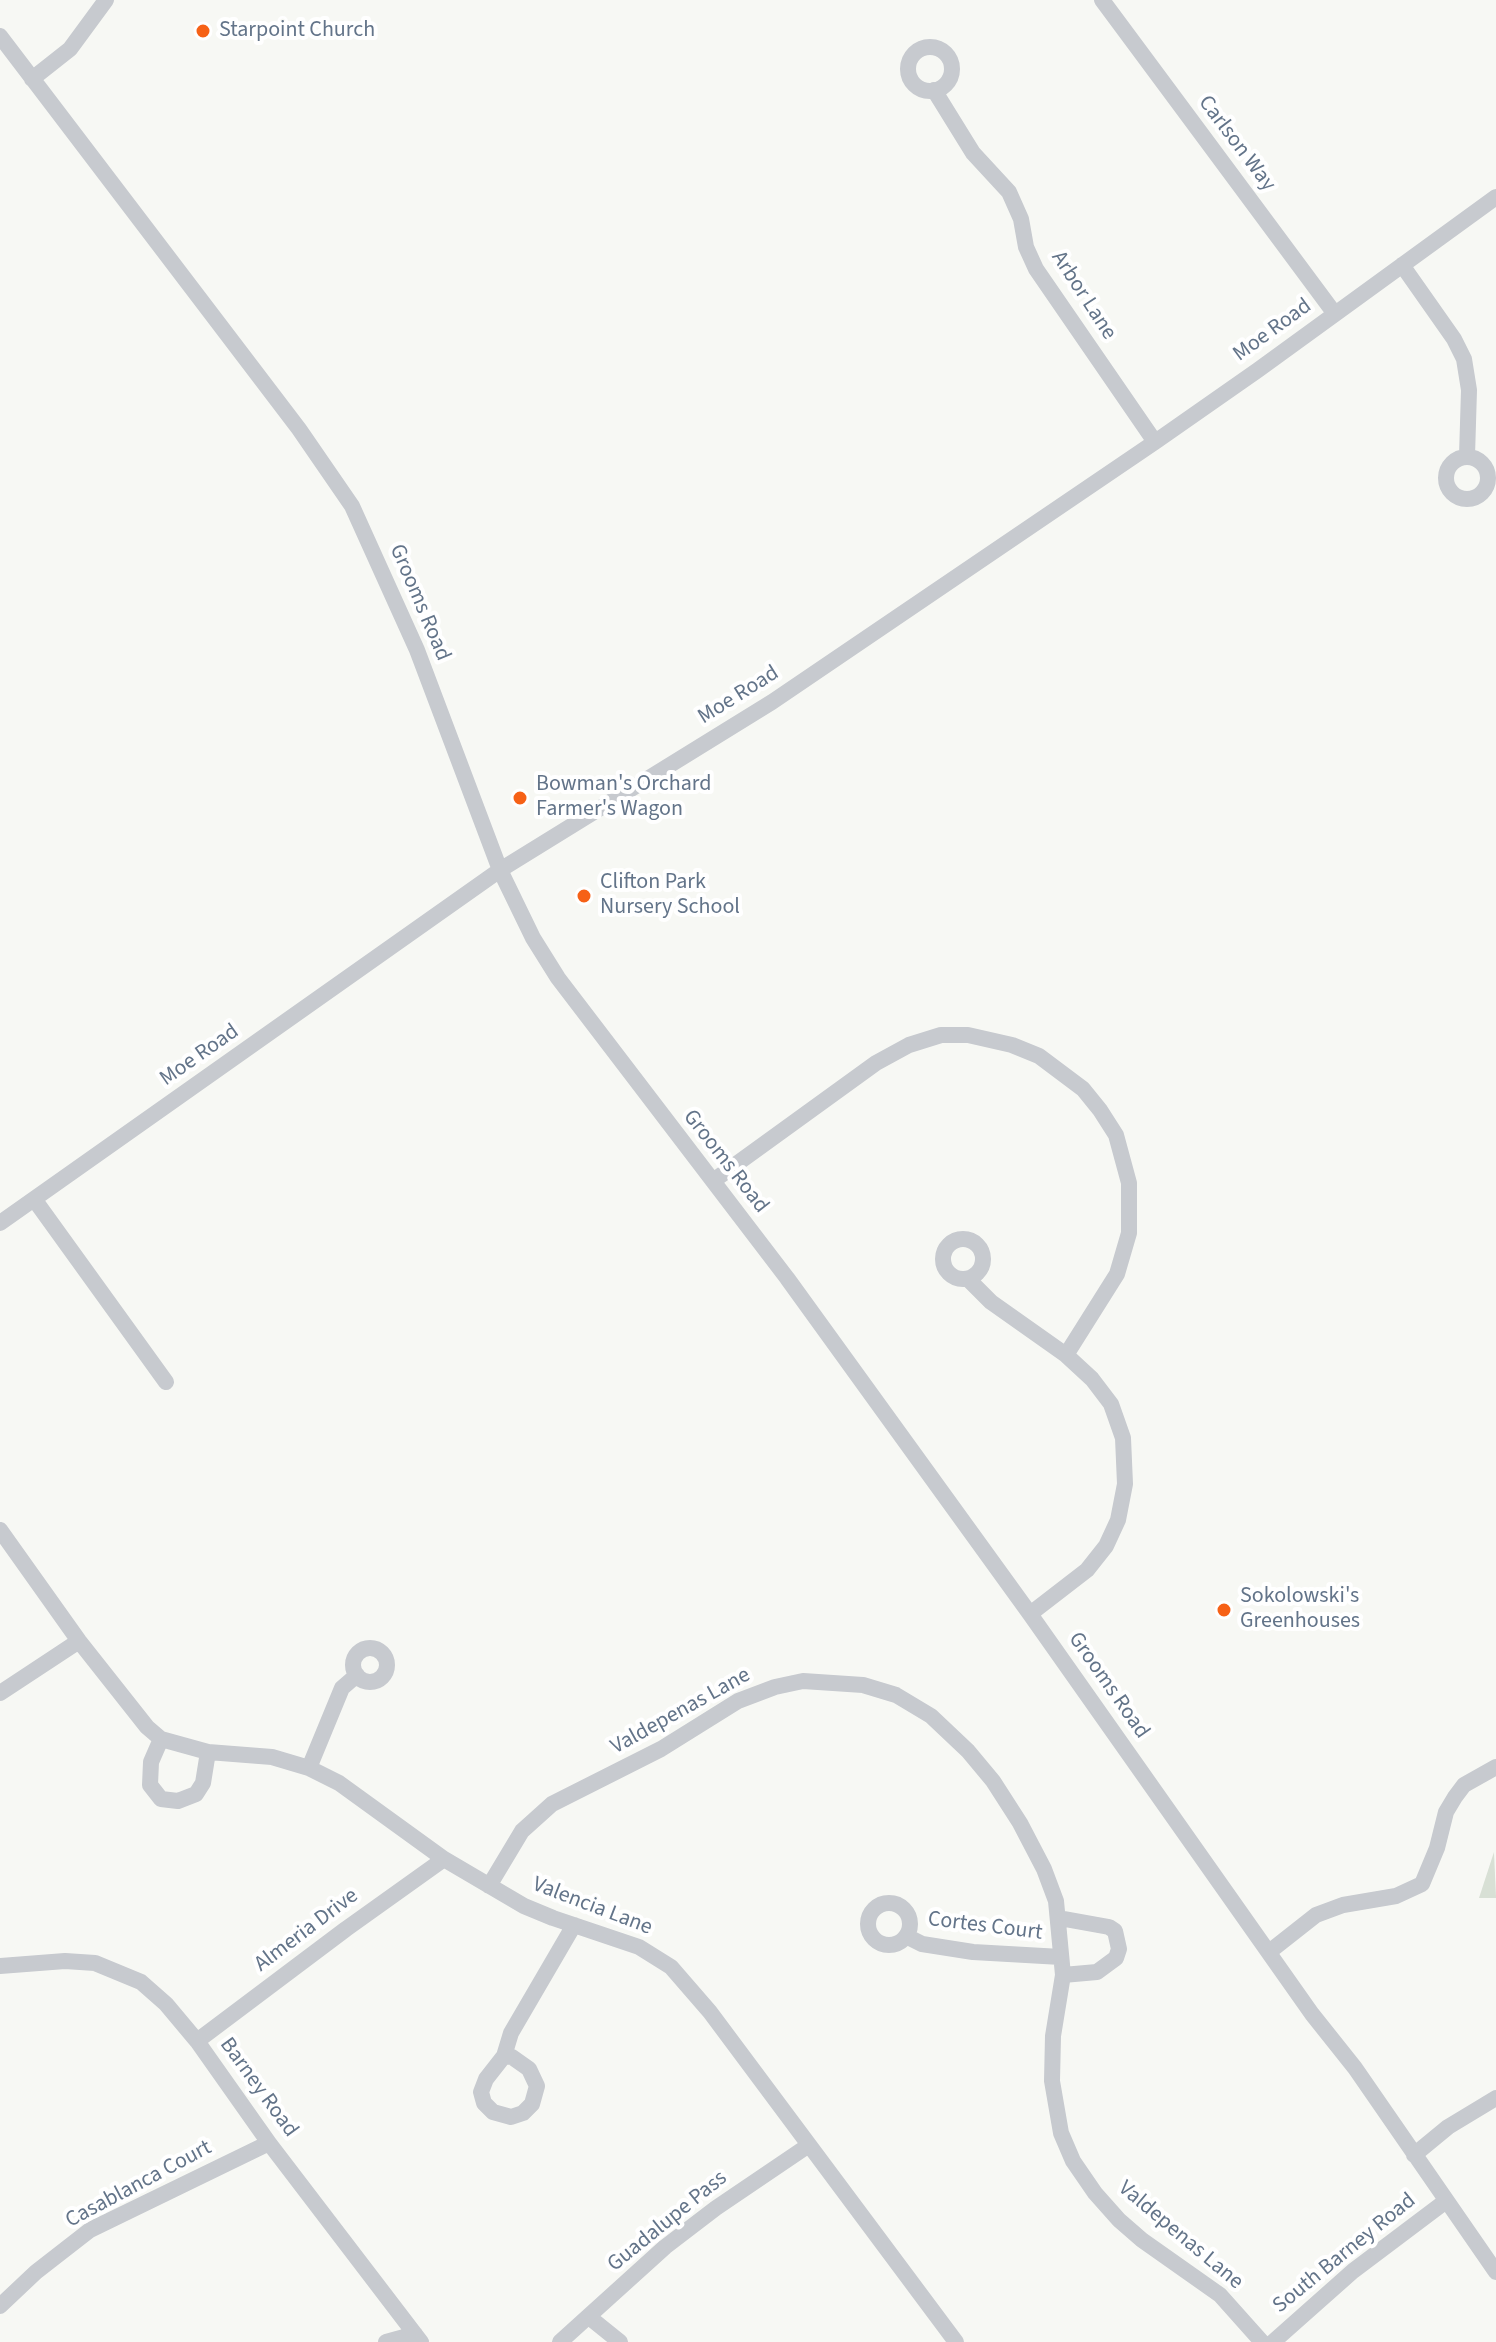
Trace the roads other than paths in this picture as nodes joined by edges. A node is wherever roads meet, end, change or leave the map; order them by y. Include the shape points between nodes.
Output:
1 (106, 0) edge
2 (1102, 0) edge
3 (0, 36) edge
4 (32, 79) junction
5 (934, 90) dead end
6 (1496, 197) edge
7 (1402, 265) junction
8 (1335, 314) junction
9 (1155, 442) junction
10 (1467, 456) dead end
11 (500, 870) junction
12 (713, 1181) junction
13 (34, 1199) junction
14 (0, 1223) edge
15 (968, 1279) dead end
16 (1066, 1355) junction
17 (166, 1382) dead end
18 (0, 1530) edge
19 (1030, 1614) junction
20 (79, 1641) junction
21 (357, 1675) dead end
22 (0, 1693) edge
23 (161, 1739) junction
24 (208, 1752) junction
25 (1496, 1767) edge
26 (309, 1768) junction
27 (444, 1859) junction
28 (489, 1886) junction
29 (1059, 1918) junction
30 (574, 1925) junction
31 (906, 1936) dead end
32 (1269, 1952) junction
33 (1061, 1957) junction
34 (0, 1966) edge
35 (1063, 1975) junction
36 (197, 2041) junction
37 (504, 2056) dead end
38 (1496, 2098) edge
39 (269, 2143) junction
40 (809, 2145) junction
41 (1414, 2155) junction
42 (1446, 2201) junction
43 (1496, 2272) edge
44 (0, 2306) edge
45 (589, 2317) junction
46 (418, 2338) edge
47 (386, 2342) edge
48 (560, 2342) edge
49 (620, 2342) edge
50 (956, 2342) edge
51 (1262, 2342) edge
52 (1273, 2342) edge

1 - 4 street via 70,49
2 - 8 street, Carlson Way
3 - 4 street, Grooms Road
4 - 11 street, Grooms Road via 352,506 417,650
5 - 9 street, Arbor Lane via 967,145 1009,192 1036,269
6 - 7 street, Moe Road
7 - 8 street, Moe Road
7 - 10 street via 1464,359 1469,390
8 - 9 street, Moe Road
9 - 11 street, Moe Road via 772,702
11 - 12 street, Grooms Road via 558,978
11 - 13 street, Moe Road
12 - 16 street via 876,1063 909,1045 941,1035 968,1035 1039,1056 1083,1089 1100,1110 1116,1135 1129,1183 1129,1233 1117,1274
12 - 19 street, Grooms Road
13 - 14 street, Moe Road
13 - 17 street
15 - 16 street via 991,1302
16 - 19 street via 1111,1404 1123,1438 1125,1484 1118,1520 1099,1558
18 - 20 street
19 - 32 street, Grooms Road
20 - 22 street
20 - 23 street
21 - 26 street via 342,1688
23 - 24 street, Valencia Lane
23 - 24 street via 151,1762 150,1785 161,1799 178,1801 196,1794
24 - 26 street, Valencia Lane via 272,1757
25 - 32 street via 1464,1785 1455,1797 1422,1884 1396,1896 1316,1915
26 - 27 street, Valencia Lane via 339,1783
27 - 28 street, Valencia Lane
27 - 36 street, Almeria Drive
28 - 29 street, Valdepenas Lane via 522,1831 552,1804 661,1749 738,1701 803,1681 863,1685 896,1695 931,1716 993,1781 1020,1823 1044,1869
28 - 30 street, Valencia Lane
29 - 33 street, Valdepenas Lane
29 - 35 street via 1109,1927 1119,1949 1116,1958 1097,1972
30 - 37 street via 511,2033
30 - 40 street, Valencia Lane via 639,1947 671,1967
31 - 33 street, Cortes Court via 922,1944 973,1952
32 - 41 street, Grooms Road
33 - 35 street, Valdepenas Lane
34 - 36 street, Barney Road via 65,1961 120,1971 158,1997
35 - 51 street, Valdepenas Lane via 1052,2081 1061,2133 1073,2161 1119,2220 1220,2295
36 - 39 street, Barney Road
38 - 41 street
39 - 44 street, Casablanca Court via 90,2230
39 - 46 street, Barney Road
40 - 45 street, Guadalupe Pass via 665,2247
40 - 50 street, Valencia Lane
41 - 42 street, Grooms Road
42 - 43 street, Grooms Road
42 - 52 street, South Barney Road via 1353,2271
45 - 48 street, Guadalupe Pass
45 - 49 street
46 - 47 street

